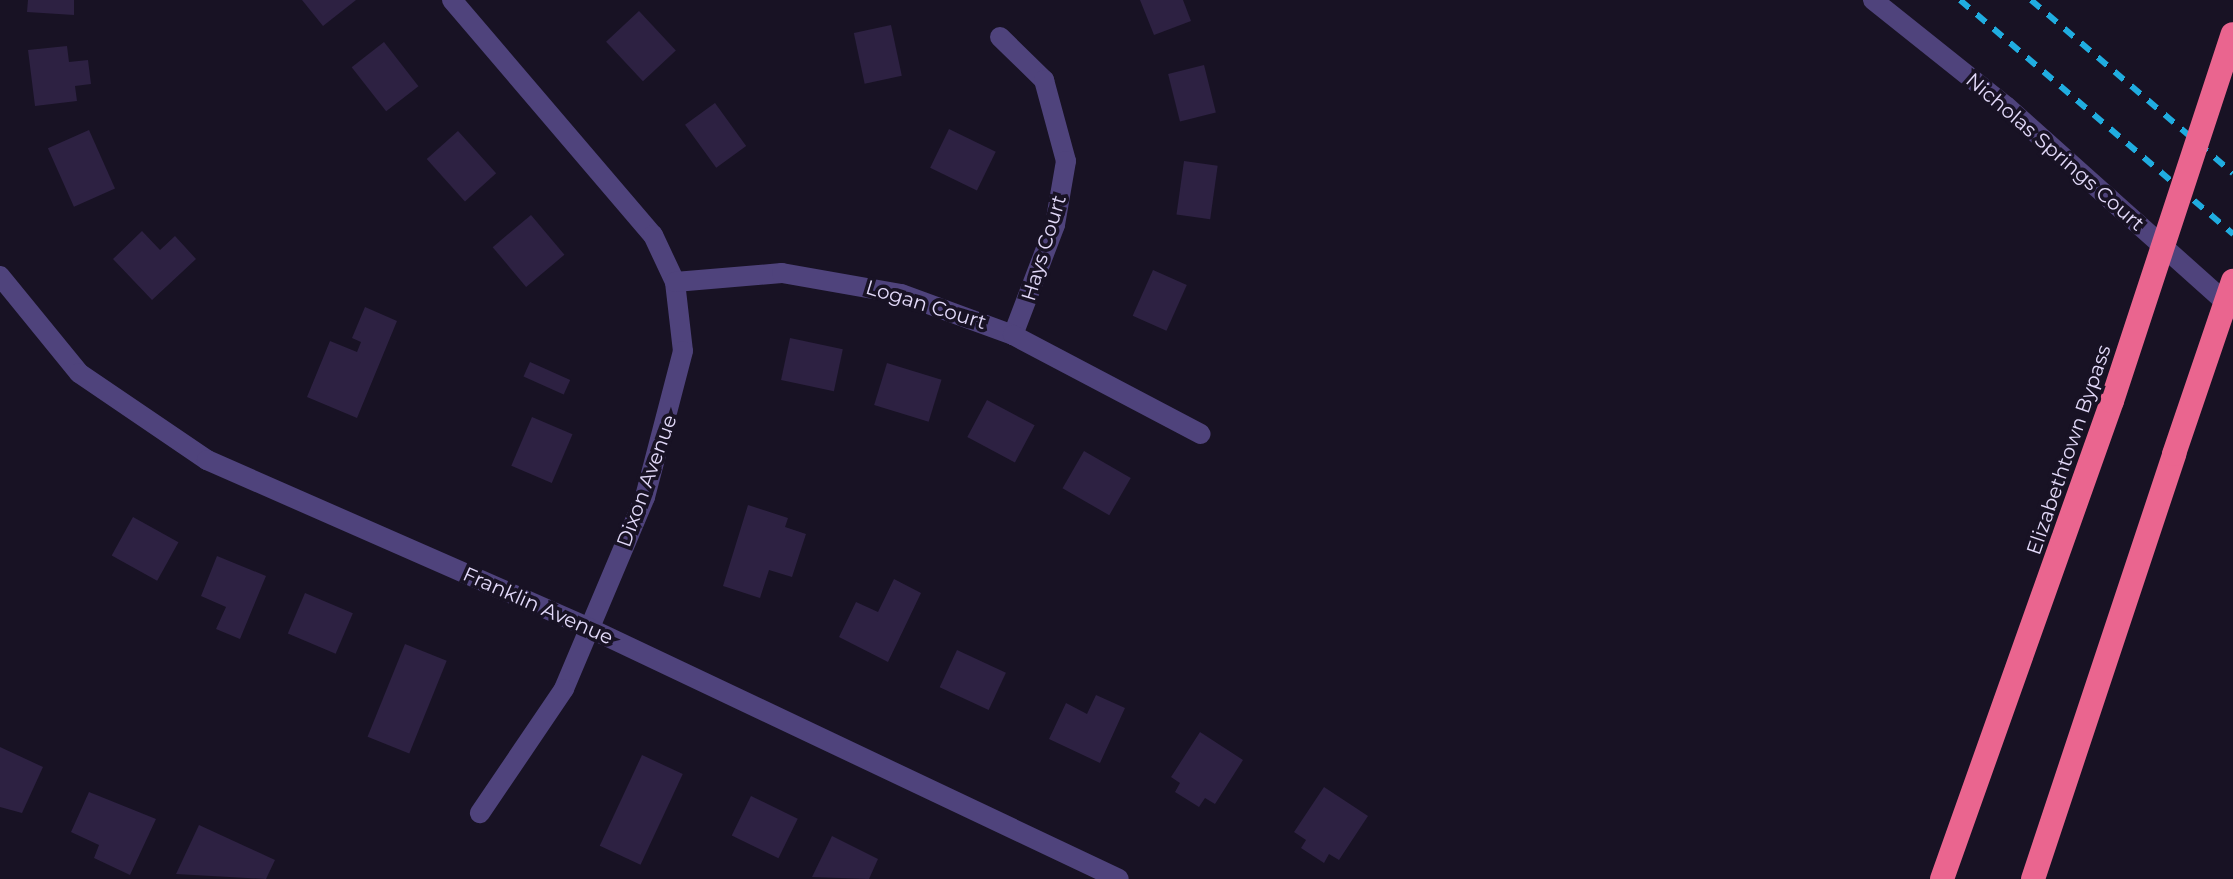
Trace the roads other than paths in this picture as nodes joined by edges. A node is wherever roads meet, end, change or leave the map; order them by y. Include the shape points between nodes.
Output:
1 (452, 0) edge
2 (1873, 0) edge
3 (2233, 34) edge
4 (1000, 37) dead end
5 (0, 276) edge
6 (2233, 281) edge
7 (675, 282) junction
8 (2233, 309) edge
9 (1013, 335) junction
10 (1201, 434) dead end
11 (589, 628) junction
12 (480, 813) dead end
13 (1119, 879) edge
14 (1942, 879) edge
15 (2033, 879) edge

1 - 7 street, Dixon Avenue via 629,200
2 - 8 street, Nicholas Springs Court via 2006,106
3 - 14 highway, Elizabethtown Bypass, bridge via 2112,401
4 - 9 street, Hays Court via 1044,80 1066,161 1055,225
5 - 11 street, Franklin Avenue via 79,373 162,436
6 - 15 highway, bridge
7 - 9 street, Logan Court via 782,273 837,279
7 - 11 street, Dixon Avenue via 683,351 669,426
9 - 10 street, Logan Court
11 - 12 street, Dixon Avenue via 533,744
11 - 13 street, Franklin Avenue

